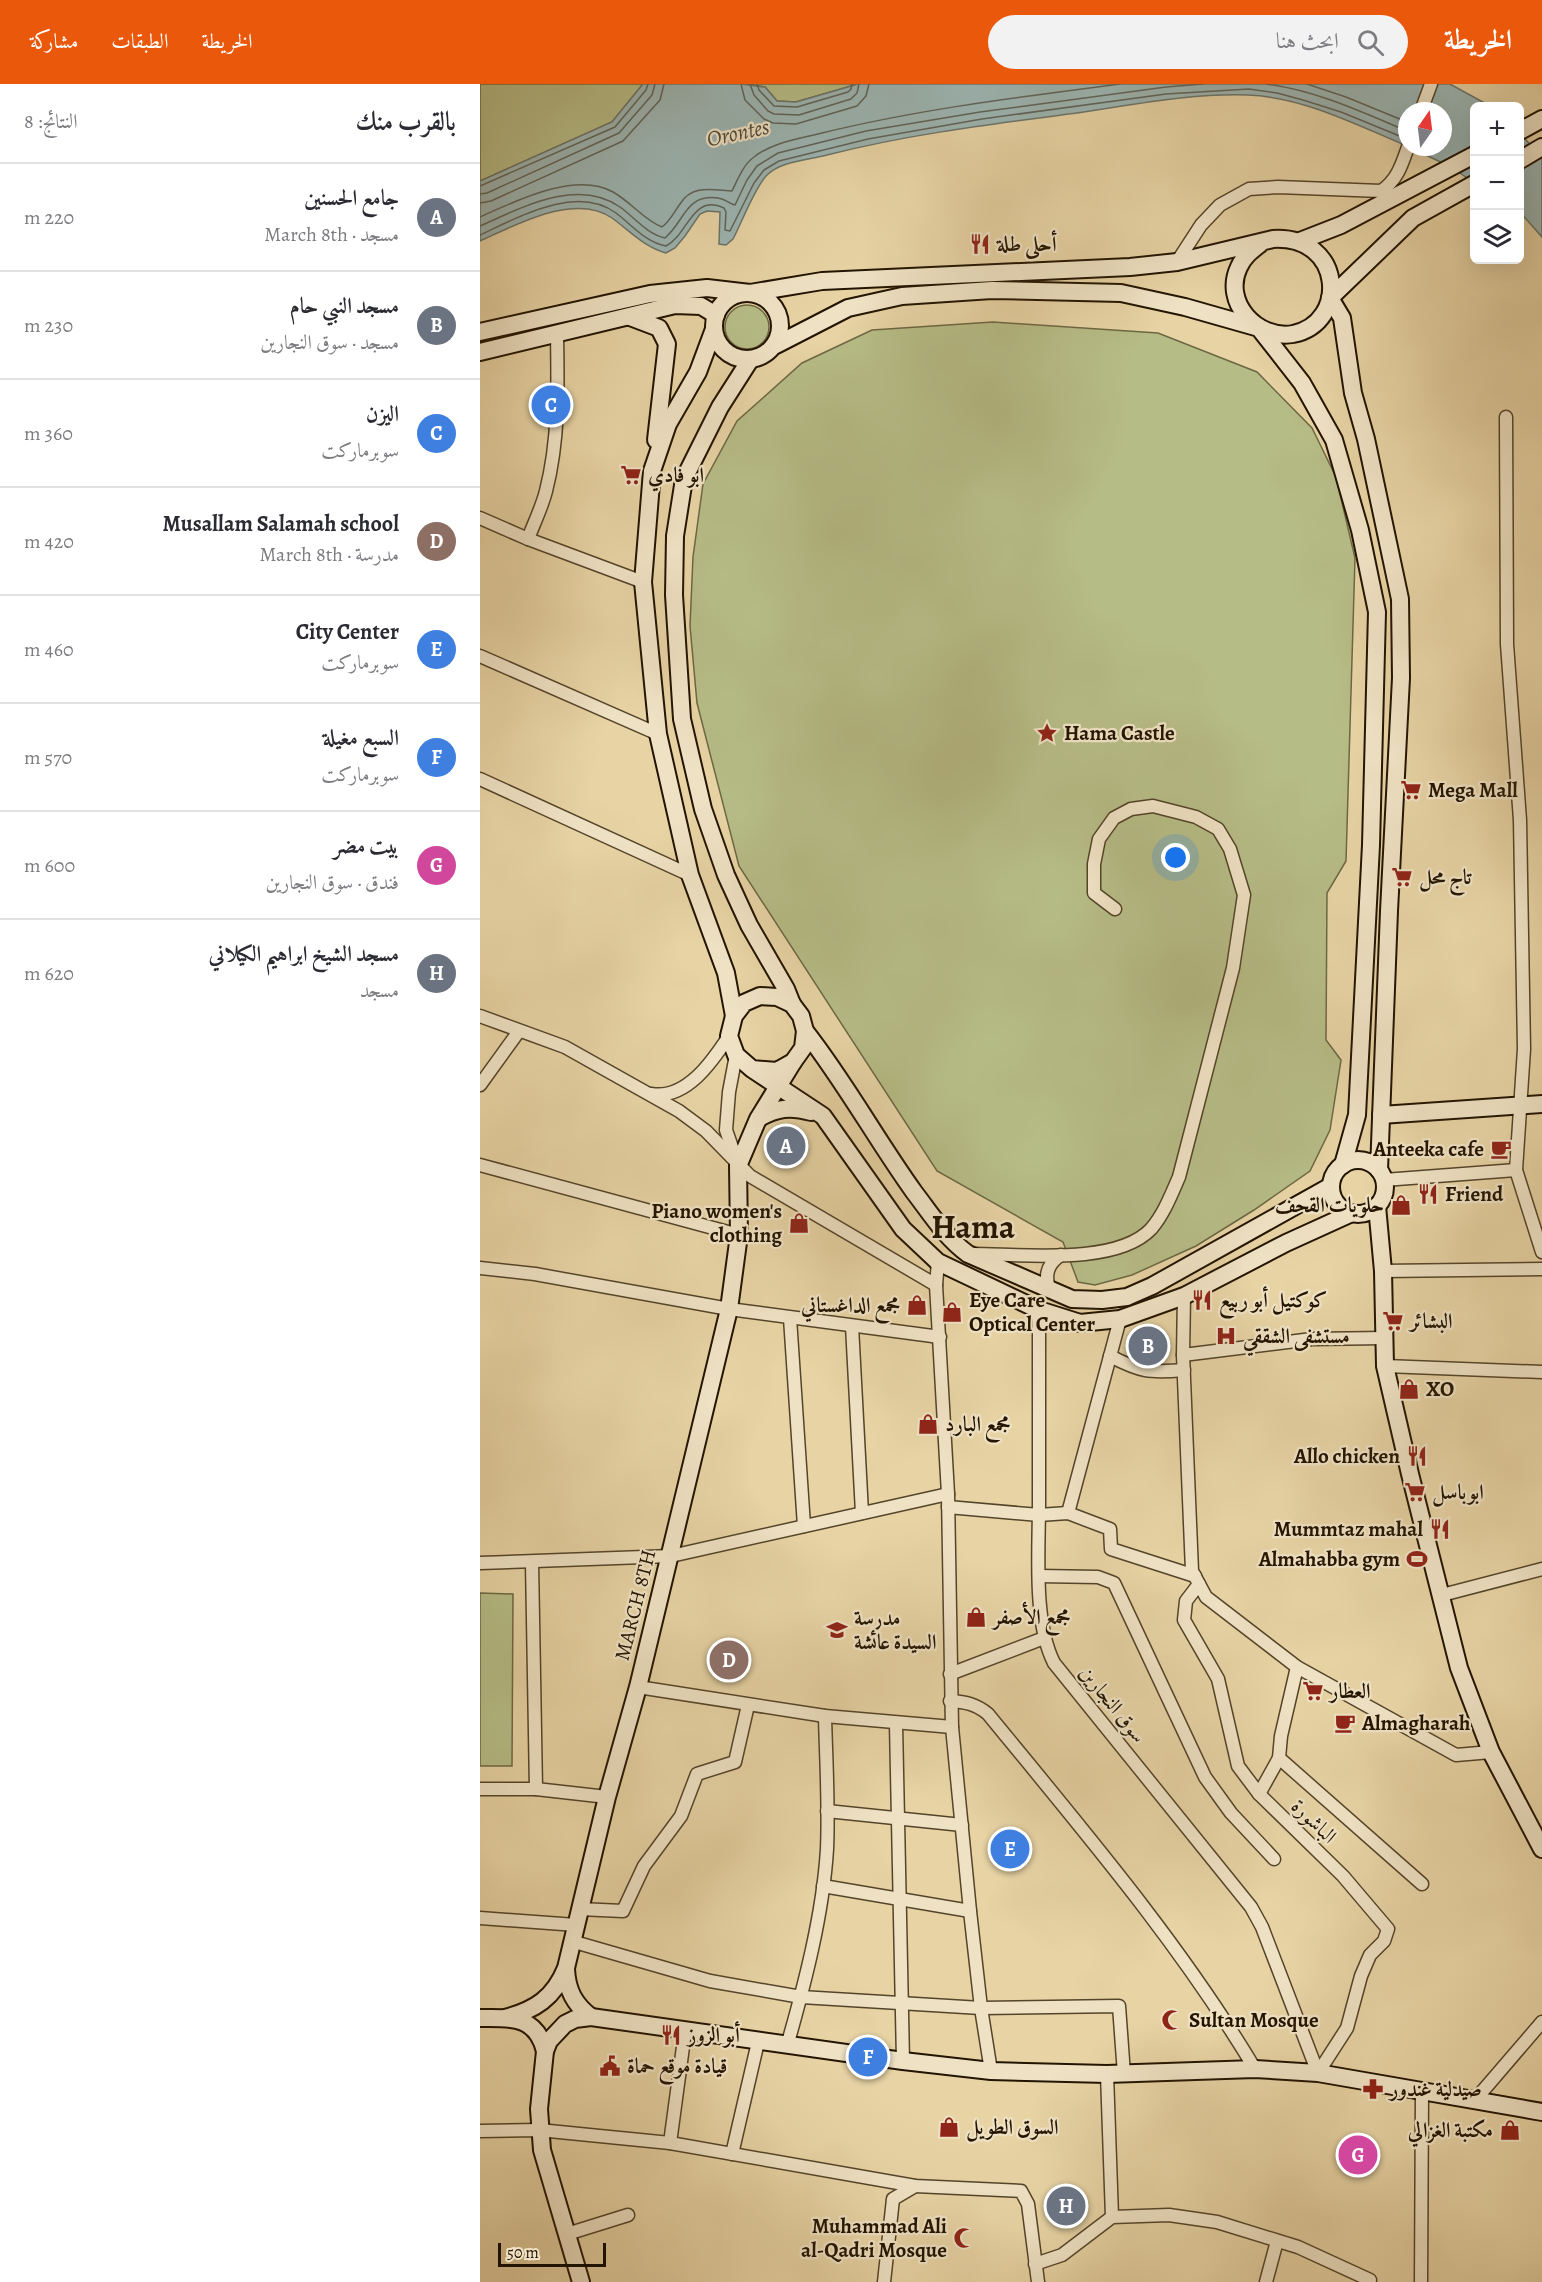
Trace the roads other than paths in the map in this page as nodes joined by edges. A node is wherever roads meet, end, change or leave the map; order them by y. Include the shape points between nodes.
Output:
1 (1431, 84) edge
2 (1424, 102) edge
3 (1542, 119) edge
4 (1524, 129) edge
5 (1542, 147) edge
6 (1405, 156) edge
7 (1472, 156) edge
8 (1524, 158) edge
9 (1470, 186) edge
10 (1300, 241) junction
11 (1260, 244) junction
12 (1177, 262) junction
13 (750, 293) junction
14 (1330, 298) junction
15 (629, 317) junction
16 (715, 322) junction
17 (1259, 328) junction
18 (480, 332) edge
19 (557, 335) junction
20 (776, 345) junction
21 (480, 352) edge
22 (750, 360) junction
23 (1506, 417) dead end
24 (652, 471) junction
25 (480, 518) edge
26 (528, 539) junction
27 (643, 582) junction
28 (480, 656) edge
29 (658, 734) junction
30 (480, 779) edge
31 (690, 875) junction
32 (1115, 909) dead end
33 (792, 1004) junction
34 (480, 1016) edge
35 (734, 1016) junction
36 (519, 1031) junction
37 (806, 1031) junction
38 (729, 1036) junction
39 (736, 1056) junction
40 (792, 1062) junction
41 (752, 1069) junction
42 (480, 1085) edge
43 (778, 1086) junction
44 (644, 1093) junction
45 (1542, 1104) edge
46 (1521, 1106) junction
47 (1381, 1114) junction
48 (823, 1116) junction
49 (758, 1119) junction
50 (480, 1165) edge
51 (1343, 1165) junction
52 (738, 1166) junction
53 (1516, 1170) junction
54 (1382, 1175) junction
55 (1331, 1186) junction
56 (1377, 1206) junction
57 (1352, 1213) junction
58 (739, 1235) junction
59 (1542, 1252) edge
60 (968, 1254) junction
61 (1061, 1255) junction
62 (938, 1262) junction
63 (480, 1268) edge
64 (1542, 1269) edge
65 (1383, 1271) junction
66 (936, 1285) junction
67 (1050, 1291) junction
68 (1184, 1296) junction
69 (729, 1309) junction
70 (1039, 1310) junction
71 (790, 1318) junction
72 (1120, 1319) junction
73 (852, 1326) junction
74 (940, 1337) junction
75 (1384, 1338) junction
76 (1183, 1355) junction
77 (1110, 1356) junction
78 (1385, 1366) junction
79 (1184, 1370) junction
80 (1542, 1372) edge
81 (948, 1494) junction
82 (948, 1508) junction
83 (862, 1513) junction
84 (1068, 1514) junction
85 (1039, 1515) junction
86 (804, 1526) junction
87 (670, 1556) junction
88 (532, 1562) junction
89 (480, 1563) edge
90 (1542, 1569) edge
91 (1039, 1576) junction
92 (1197, 1580) junction
93 (1442, 1595) junction
94 (1044, 1638) junction
95 (1297, 1667) junction
96 (950, 1674) junction
97 (638, 1686) junction
98 (950, 1701) junction
99 (748, 1705) junction
100 (825, 1716) junction
101 (896, 1724) junction
102 (952, 1727) junction
103 (1491, 1752) junction
104 (1279, 1758) junction
105 (480, 1789) edge
106 (536, 1789) junction
107 (1259, 1794) junction
108 (607, 1797) junction
109 (828, 1811) junction
110 (898, 1820) junction
111 (962, 1825) junction
112 (1542, 1849) edge
113 (1274, 1858) dead end
114 (1422, 1884) dead end
115 (823, 1886) junction
116 (900, 1899) junction
117 (970, 1911) junction
118 (480, 1917) edge
119 (577, 1917) junction
120 (571, 1941) junction
121 (566, 1968) junction
122 (801, 1997) junction
123 (902, 2002) junction
124 (981, 2008) junction
125 (591, 2017) junction
126 (480, 2018) edge
127 (506, 2018) junction
128 (1542, 2022) edge
129 (685, 2032) junction
130 (758, 2042) junction
131 (787, 2046) junction
132 (545, 2051) junction
133 (903, 2061) junction
134 (1255, 2069) junction
135 (991, 2071) junction
136 (1318, 2073) junction
137 (1116, 2074) junction
138 (1422, 2091) junction
139 (1475, 2100) junction
140 (1542, 2112) edge
141 (540, 2130) junction
142 (480, 2131) edge
143 (670, 2143) junction
144 (732, 2154) junction
145 (915, 2186) junction
146 (628, 2215) dead end
147 (1112, 2217) junction
148 (567, 2234) junction
149 (1277, 2241) junction
150 (1035, 2264) junction
151 (1370, 2280) dead end
152 (581, 2282) edge
153 (884, 2282) edge
154 (1038, 2282) edge
155 (1266, 2282) edge
156 (1421, 2282) edge

1 - 2 street
3 - 4 main road
5 - 8 main road
6 - 12 street via 1399,172 1381,191 1249,189 1220,205 1201,225
7 - 10 main road via 1341,225
9 - 14 main road via 1413,218
10 - 11 main road via 1287,238
10 - 14 main road via 1316,250 1326,264
11 - 12 main road
11 - 17 main road via 1247,254 1234,285 1237,303
12 - 13 main road via 822,281
13 - 16 main road via 728,299 720,307
13 - 18 main road via 706,288 650,294
13 - 20 main road via 761,295 777,311 781,322
14 - 17 main road via 1323,314 1310,327 1294,334 1276,334
14 - 47 main road via 1342,318 1353,393 1400,599 1401,678
15 - 16 main road via 675,305 701,306
15 - 19 main road
15 - 24 main road via 659,328 667,344
16 - 22 main road via 722,348 739,359
16 - 24 main road via 698,372 668,424
17 - 20 main road via 1121,293 992,290 902,296 848,308
17 - 51 main road via 1302,382 1334,440 1360,530 1377,612 1357,1115
19 - 21 main road
19 - 26 street via 556,442 546,493
20 - 22 main road via 760,358
22 - 33 main road via 720,407 684,479 675,536 674,584 681,707 703,809 726,875
23 - 46 street via 1507,644 1520,832 1524,1049
24 - 27 main road
25 - 26 street
26 - 27 street
27 - 29 main road
28 - 29 street
29 - 31 main road
30 - 31 street
31 - 35 main road via 726,973
32 - 61 street via 1094,893 1099,839 1114,818 1131,809 1153,806 1196,817 1218,829 1230,849 1244,895 1233,968 1179,1177 1167,1206 1150,1230 1134,1241 1110,1251
33 - 35 main road via 777,997 760,996 744,1003
33 - 37 main road
34 - 36 street
35 - 38 main road
36 - 42 street
36 - 44 street via 565,1047
37 - 40 main road via 803,1048
37 - 60 main road via 941,1229
38 - 39 main road
38 - 44 street via 710,1064 675,1093
39 - 41 main road
39 - 52 street via 726,1130
40 - 41 main road via 773,1072
40 - 43 main road
41 - 43 main road
43 - 48 main road
43 - 49 main road
44 - 52 street via 706,1131
45 - 46 main road
46 - 47 main road
46 - 53 street
47 - 54 main road
48 - 49 main road via 785,1107
48 - 62 main road via 903,1229
49 - 52 main road
50 - 58 street
51 - 54 main road via 1366,1161
51 - 55 main road via 1336,1170
52 - 58 main road, MARCH 8TH
52 - 66 street
53 - 54 street
53 - 59 street
54 - 56 main road via 1384,1194
55 - 57 main road via 1337,1203
55 - 67 main road via 1128,1297 1071,1299
56 - 57 main road via 1361,1214
56 - 65 main road
57 - 68 main road
58 - 69 main road, MARCH 8TH
60 - 61 street
60 - 67 main road
61 - 67 street via 1048,1270
62 - 66 street
62 - 70 main road
63 - 69 street via 535,1274
64 - 65 street
65 - 75 main road
66 - 74 street
68 - 72 main road
68 - 76 street
69 - 71 street
69 - 87 main road, MARCH 8TH
70 - 72 main road via 1080,1323
70 - 85 street, سوق النجارين
71 - 73 street
71 - 86 street
72 - 77 street
73 - 74 street
73 - 83 street
74 - 81 street
75 - 76 street via 1312,1339
75 - 78 main road
76 - 79 street
77 - 79 street via 1152,1373
77 - 84 street
78 - 80 street
78 - 93 main road
79 - 92 street via 1192,1571
81 - 82 street
81 - 83 street
82 - 85 street
82 - 96 street
83 - 86 street
84 - 85 street
84 - 92 street via 1110,1529 1111,1549
85 - 91 street, سوق النجارين
86 - 87 street
87 - 88 street
87 - 97 main road, MARCH 8TH
88 - 89 street
88 - 106 street
90 - 93 street
91 - 94 street, سوق النجارين
91 - 113 street via 1098,1577 1114,1583 1205,1777 1231,1813
92 - 95 street via 1206,1597
92 - 107 street, الباشورة via 1186,1601 1184,1620 1218,1679 1239,1766
93 - 103 main road via 1459,1668
94 - 96 street
94 - 136 street, سوق النجارين via 1054,1663 1251,1907
95 - 103 street via 1456,1755
95 - 104 street
96 - 98 street
97 - 99 street
97 - 108 main road, MARCH 8TH
98 - 102 street
98 - 134 street via 978,1706 988,1714 1134,1894 1206,1990
99 - 100 street
99 - 119 street via 735,1762 697,1774 681,1816 644,1866 623,1911
100 - 101 street
100 - 109 street
101 - 102 street
101 - 110 street
102 - 111 street
103 - 112 main road
104 - 107 street
104 - 114 street
105 - 106 street
106 - 108 street
107 - 136 street, الباشورة via 1343,1876 1388,1929 1361,1976 1347,2028
108 - 119 main road, MARCH 8TH
109 - 110 street
109 - 115 street
110 - 111 street
110 - 116 street
111 - 117 street
115 - 116 street
115 - 122 street
116 - 117 street
116 - 123 street
117 - 124 street
118 - 119 street
119 - 120 main road, MARCH 8TH
120 - 121 main road, MARCH 8TH
120 - 122 street via 710,1981
121 - 125 main road via 569,1991 581,2010
121 - 127 main road, MARCH 8TH via 551,1995 540,2005
122 - 123 street
122 - 131 street
123 - 124 street
123 - 133 street
124 - 135 street
124 - 137 street via 1119,2006
125 - 129 main road
125 - 132 main road via 565,2024 556,2031
126 - 127 main road
127 - 132 main road via 532,2027
128 - 139 street
129 - 130 main road
129 - 143 street
130 - 131 main road
130 - 144 street
131 - 133 main road
132 - 141 main road
133 - 135 main road
134 - 136 main road
134 - 137 main road
135 - 137 main road
136 - 138 main road
137 - 147 street
138 - 139 main road
138 - 156 street
139 - 140 main road
141 - 142 street
141 - 143 street
141 - 148 main road
143 - 144 street
144 - 145 street
145 - 150 street via 1021,2191 1028,2204
145 - 153 street via 893,2199
146 - 148 street
147 - 149 street via 1170,2215 1218,2222
147 - 150 street via 1062,2254
148 - 152 main road
149 - 151 street
149 - 155 street
150 - 154 street

